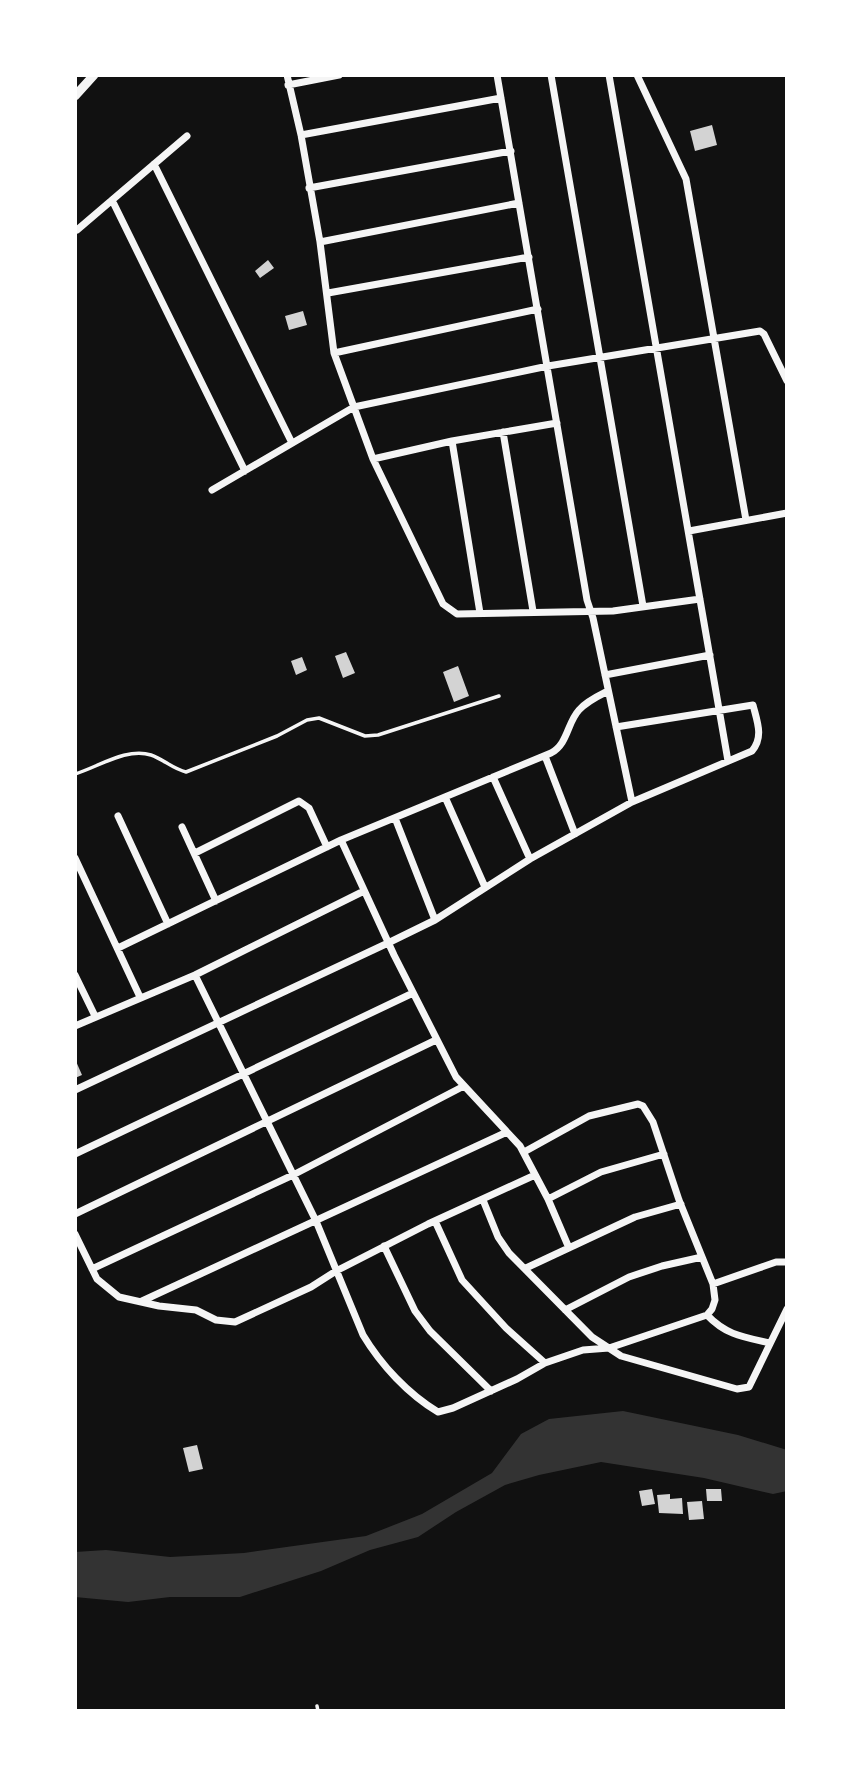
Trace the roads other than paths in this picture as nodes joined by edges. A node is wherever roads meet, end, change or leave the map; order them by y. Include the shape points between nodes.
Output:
1 (94, 75) edge
2 (287, 75) edge
3 (339, 75) edge
4 (497, 75) edge
5 (551, 75) edge
6 (610, 75) edge
7 (637, 75) edge
8 (288, 85) junction
9 (75, 96) edge
10 (501, 98) junction
11 (301, 135) junction
12 (187, 136) dead end
13 (510, 151) junction
14 (154, 164) junction
15 (309, 188) junction
16 (112, 200) junction
17 (519, 203) junction
18 (78, 230) dead end
19 (320, 242) junction
20 (529, 257) junction
21 (328, 293) junction
22 (538, 309) junction
23 (715, 339) junction
24 (657, 346) junction
25 (334, 353) junction
26 (600, 357) junction
27 (548, 366) junction
28 (787, 381) edge
29 (354, 407) junction
30 (557, 423) junction
31 (503, 432) junction
32 (453, 441) junction
33 (292, 443) junction
34 (373, 459) junction
35 (244, 471) junction
36 (212, 490) dead end
37 (787, 513) edge
38 (746, 520) junction
39 (688, 531) junction
40 (700, 599) junction
41 (643, 606) junction
42 (590, 610) junction
43 (533, 611) junction
44 (480, 613) junction
45 (710, 655) junction
46 (605, 675) junction
47 (608, 691) junction
48 (499, 696) dead end
49 (719, 709) junction
50 (616, 727) junction
51 (545, 756) junction
52 (728, 761) junction
53 (75, 774) edge
54 (493, 777) junction
55 (445, 797) junction
56 (632, 802) junction
57 (118, 816) dead end
58 (395, 818) junction
59 (182, 827) dead end
60 (575, 834) junction
61 (341, 840) junction
62 (327, 847) junction
63 (195, 853) junction
64 (75, 858) edge
65 (530, 859) junction
66 (485, 887) junction
67 (364, 891) junction
68 (216, 901) junction
69 (435, 920) junction
70 (168, 924) junction
71 (388, 943) junction
72 (118, 948) junction
73 (75, 975) edge
74 (195, 975) junction
75 (413, 993) junction
76 (141, 997) junction
77 (95, 1016) junction
78 (217, 1022) junction
79 (75, 1026) edge
80 (436, 1041) junction
81 (243, 1074) junction
82 (464, 1086) junction
83 (75, 1090) edge
84 (267, 1122) junction
85 (507, 1132) junction
86 (524, 1153) junction
87 (75, 1154) edge
88 (664, 1154) junction
89 (293, 1175) junction
90 (536, 1175) junction
91 (548, 1199) junction
92 (483, 1200) junction
93 (681, 1204) junction
94 (75, 1214) edge
95 (316, 1220) junction
96 (435, 1222) junction
97 (75, 1234) edge
98 (384, 1246) junction
99 (569, 1248) junction
100 (702, 1257) junction
101 (787, 1262) edge
102 (526, 1268) junction
103 (92, 1269) junction
104 (336, 1270) junction
105 (713, 1284) junction
106 (141, 1302) junction
107 (787, 1309) edge
108 (565, 1310) junction
109 (707, 1315) junction
110 (770, 1343) junction
111 (608, 1348) junction
112 (545, 1363) junction
113 (491, 1391) junction

1 - 9 street
2 - 8 street
3 - 8 street
4 - 10 street
5 - 26 street
6 - 24 street
7 - 23 street via 686,179
8 - 11 street
10 - 11 street
10 - 13 street
11 - 15 street
12 - 14 street
13 - 15 street
13 - 17 street
14 - 16 street
14 - 33 street
15 - 19 street
16 - 18 street
16 - 35 street
17 - 19 street
17 - 20 street
19 - 21 street
20 - 21 street
20 - 22 street
21 - 25 street
22 - 25 street
22 - 27 street
23 - 24 street
23 - 28 street via 760,331
23 - 38 street
24 - 26 street
24 - 39 street
25 - 29 street
26 - 27 street
26 - 41 street
27 - 29 street
27 - 30 street
29 - 33 street
29 - 34 street
30 - 31 street
30 - 42 street
31 - 32 street
31 - 43 street
32 - 34 street
32 - 44 street
33 - 35 street
34 - 44 street via 443,604 457,614
35 - 36 street
37 - 38 street
38 - 39 street
39 - 40 street
40 - 41 street
40 - 45 street
41 - 42 street
42 - 43 street
42 - 46 street
43 - 44 street
45 - 46 street
45 - 49 street
46 - 47 street
47 - 50 street
47 - 51 street via 577,711 561,745
48 - 53 lane via 378,735 365,736 319,718 307,720 186,772 140,753
49 - 50 street
49 - 52 street
49 - 52 street via 752,705 760,735 752,751
50 - 56 street
51 - 54 street
51 - 60 street
52 - 56 street
54 - 55 street
54 - 65 street
55 - 58 street
55 - 66 street
56 - 60 street
57 - 70 street
58 - 61 street
58 - 69 street
59 - 63 street
60 - 65 street
61 - 62 street
61 - 67 street
62 - 63 street via 309,808 299,801
62 - 68 street
63 - 68 street
64 - 72 street
65 - 66 street
66 - 69 street
67 - 71 street
67 - 74 street
68 - 70 street
69 - 71 street
70 - 72 street
71 - 75 street
71 - 78 street
72 - 76 street
73 - 77 street
74 - 76 street
74 - 78 street
75 - 80 street
75 - 81 street
76 - 77 street
77 - 79 street
78 - 81 street
78 - 83 street
80 - 82 street
80 - 84 street
81 - 84 street
81 - 87 street
82 - 85 street
82 - 89 street
84 - 89 street
84 - 94 street
85 - 86 street
85 - 95 street
86 - 88 street via 589,1116 638,1104 653,1122
86 - 90 street
88 - 91 street via 601,1172
88 - 93 street
89 - 95 street
89 - 103 street
90 - 91 street
90 - 92 street
91 - 99 street
92 - 96 street
92 - 102 street via 498,1237
93 - 99 street via 635,1217
93 - 100 street
95 - 104 street
95 - 106 street
96 - 98 street
96 - 112 street via 462,1280
97 - 103 street
98 - 104 street
98 - 113 street via 415,1311
99 - 102 street
100 - 105 street
100 - 108 street via 629,1278
101 - 105 street
102 - 108 street
103 - 106 street via 119,1297
104 - 106 street via 311,1287 234,1322 216,1320 196,1310
104 - 113 street via 373,1352 428,1406 438,1412
105 - 109 street via 715,1300
107 - 110 street
108 - 111 street
109 - 110 street via 729,1333
109 - 111 street
110 - 111 street via 749,1387 737,1389 621,1356
111 - 112 street via 583,1350
112 - 113 street

